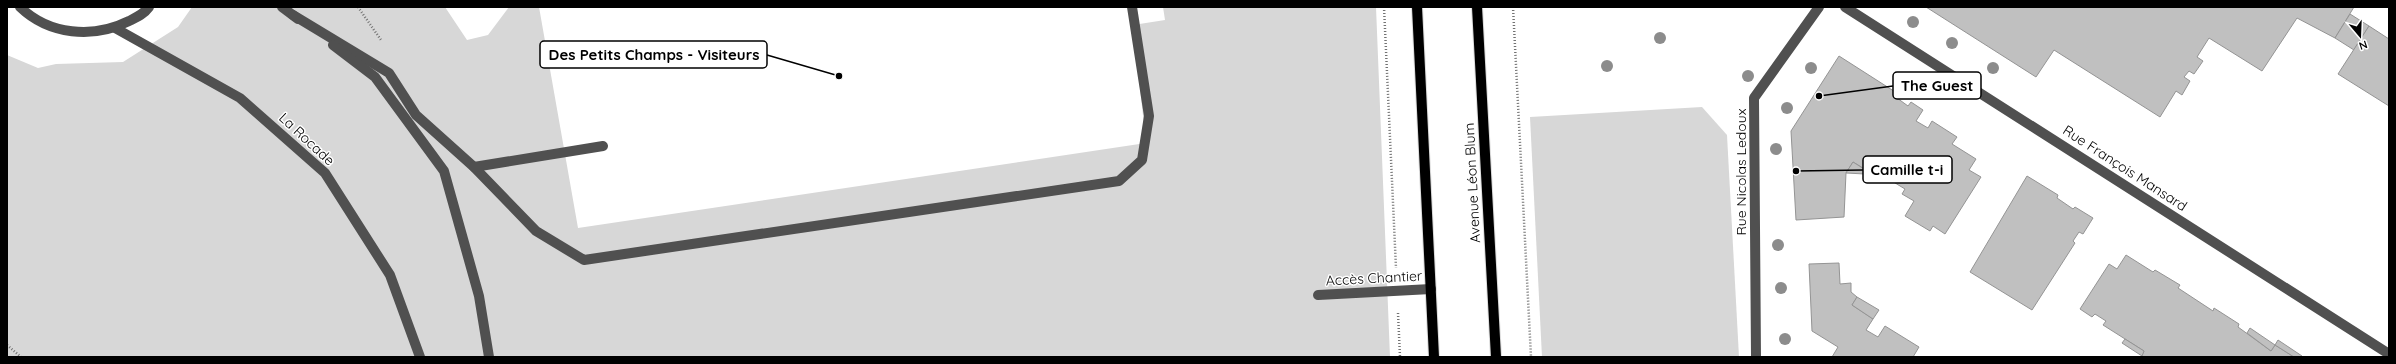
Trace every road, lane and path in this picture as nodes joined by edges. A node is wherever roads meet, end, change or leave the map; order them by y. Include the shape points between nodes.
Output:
1 (20, 7) edge
2 (149, 7) edge
3 (282, 7) edge
4 (1132, 7) edge
5 (1384, 7) edge
6 (1417, 7) edge
7 (1477, 7) edge
8 (1513, 7) edge
9 (1819, 7) edge
10 (1845, 7) edge
11 (293, 15) junction
12 (115, 28) junction
13 (603, 146) dead end
14 (474, 167) junction
15 (1396, 270) dead end
16 (1431, 288) junction
17 (1318, 295) dead end
18 (1398, 309) dead end
19 (7, 345) edge
20 (2389, 354) edge
21 (21, 357) edge
22 (420, 357) edge
23 (489, 357) edge
24 (1400, 357) edge
25 (1434, 357) edge
26 (1496, 357) edge
27 (1531, 357) edge
28 (1756, 357) edge

1 - 12 street via 29,16 56,29 85,33
2 - 12 street via 144,13
3 - 11 street
4 - 14 street via 1150,116 1142,160 1119,181 584,260 536,231
5 - 15 path
6 - 16 main road
7 - 26 main road, Avenue Léon Blum
8 - 27 path
9 - 28 street, Rue Nicolas Ledoux via 1754,98
10 - 20 street, Rue François Mansard
11 - 14 street via 389,72 416,115
11 - 23 street via 375,77 444,171 480,296
12 - 22 street, La Rocade via 240,98 324,173 390,275
13 - 14 street
16 - 17 street, Accès Chantier
16 - 25 main road
18 - 24 path
19 - 21 path

